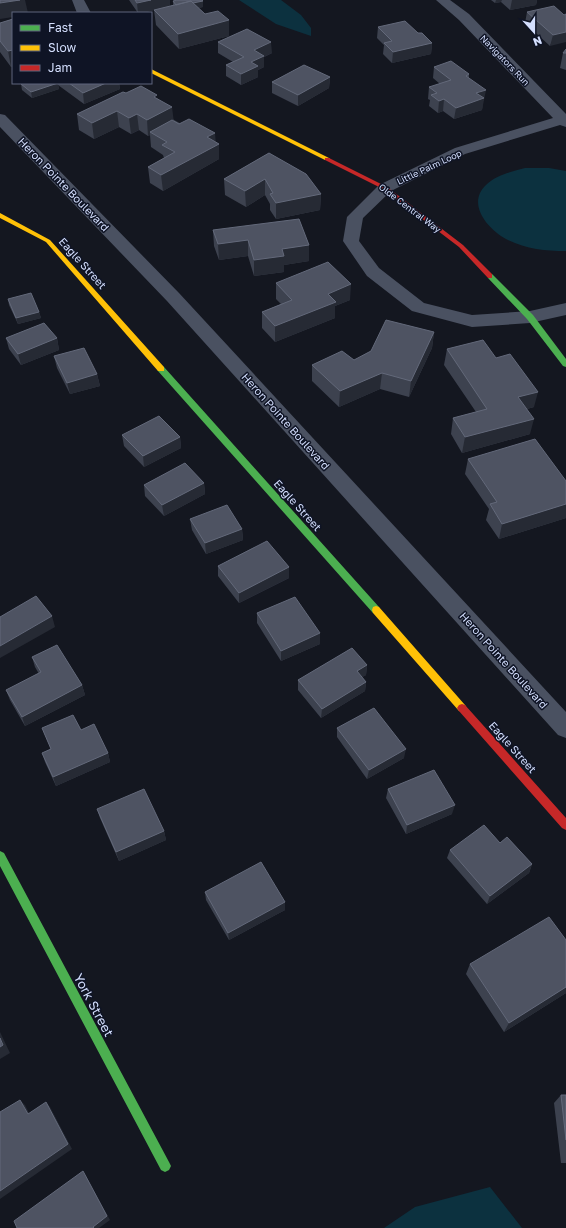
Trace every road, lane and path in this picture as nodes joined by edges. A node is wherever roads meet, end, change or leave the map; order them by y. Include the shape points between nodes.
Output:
1 (78, 0) edge
2 (442, 0) edge
3 (84, 12) edge
4 (152, 72) edge
5 (0, 118) edge
6 (564, 121) edge
7 (385, 188) junction
8 (0, 216) edge
9 (566, 309) edge
10 (530, 317) junction
11 (566, 364) edge
12 (566, 728) edge
13 (566, 825) edge
14 (0, 856) edge
15 (165, 1166) dead end

1 - 3 street
2 - 6 street, Navigators Run via 464,17
4 - 7 street, Olde Central Way
5 - 12 street, Heron Pointe Boulevard via 173,296
6 - 7 street, Little Palm Loop via 460,151
7 - 10 street, Olde Central Way via 460,246
7 - 10 street, Little Palm Loop via 355,217 351,241 373,272 418,307 472,321
8 - 13 street, Eagle Street via 48,241
9 - 10 street, Little Palm Loop
10 - 11 street, Olde Central Way
14 - 15 street, York Street

